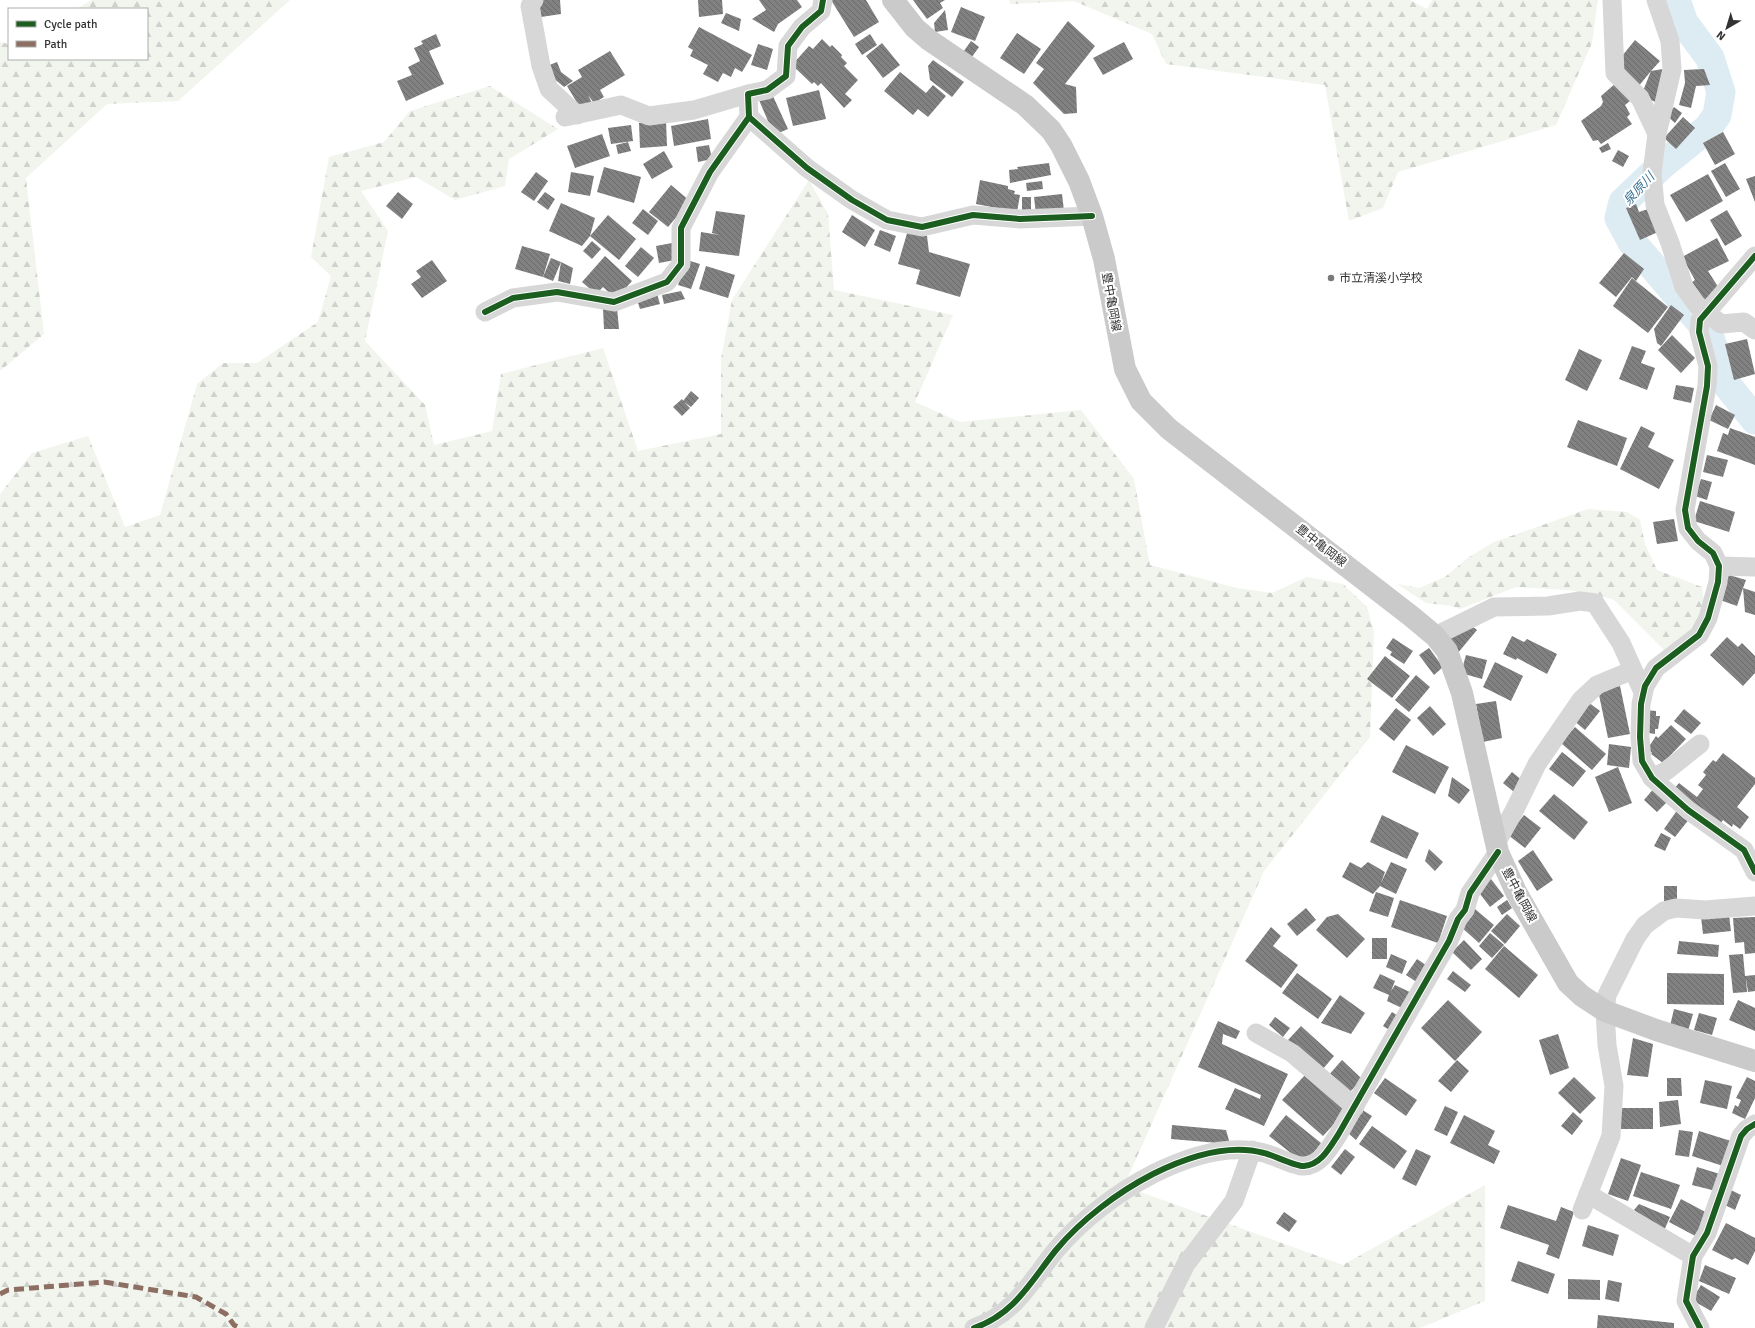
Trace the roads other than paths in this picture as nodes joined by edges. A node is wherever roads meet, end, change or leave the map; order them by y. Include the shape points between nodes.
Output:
1 (534, 0) edge
2 (823, 0) edge
3 (893, 0) edge
4 (1612, 0) edge
5 (1656, 0) edge
6 (748, 94) junction
7 (749, 117) junction
8 (1656, 134) junction
9 (1092, 216) junction
10 (1755, 256) edge
11 (485, 312) dead end
12 (1707, 312) junction
13 (1755, 330) edge
14 (1719, 566) junction
15 (1755, 567) edge
16 (1435, 636) junction
17 (1633, 670) junction
18 (1643, 692) junction
19 (1700, 744) dead end
20 (1652, 778) junction
21 (1497, 848) junction
22 (1755, 872) edge
23 (1755, 906) edge
24 (1605, 1011) junction
25 (1256, 1033) dead end
26 (1755, 1061) edge
27 (1355, 1107) junction
28 (1755, 1124) edge
29 (1252, 1150) junction
30 (1693, 1256) junction
31 (974, 1328) edge
32 (1154, 1328) edge
33 (1700, 1328) edge

1 - 6 street via 530,6 540,66 549,89 571,116 621,105 649,116 694,110
2 - 6 street via 820,11 802,27 788,46 786,76 767,90
3 - 9 main road, 豊中亀岡線 via 928,40 1025,105 1051,130 1070,163
4 - 8 street via 1615,74 1640,98
5 - 8 street via 1670,41 1672,69
6 - 7 street
7 - 9 street via 807,168 852,200 887,220 922,227 973,215 1020,219
7 - 11 street via 710,172 681,228 681,264 667,282 614,302 556,292 513,298
8 - 12 street via 1652,173 1655,205 1684,286 1697,305
9 - 16 main road, 豊中亀岡線 via 1104,258 1125,369 1141,401 1169,429
10 - 12 street
12 - 13 street via 1721,324 1744,322
12 - 14 street via 1700,320 1699,332 1708,366 1707,386 1685,510 1688,528 1698,541 1713,553
14 - 15 street
14 - 18 street via 1718,582 1705,624 1698,635 1656,668
16 - 17 street via 1494,607 1548,606 1580,601 1595,603 1621,644
16 - 21 main road, 豊中亀岡線 via 1447,652 1462,693
17 - 18 street
17 - 21 street via 1597,685 1581,700 1537,764
18 - 20 street via 1640,737 1642,761
19 - 20 street
20 - 22 street via 1688,810 1744,850
21 - 24 main road, 豊中亀岡線 via 1516,892 1568,983
21 - 27 street via 1470,893 1465,910 1458,919 1449,941
23 - 24 street via 1705,910 1676,908 1664,911 1645,925 1634,939 1607,995
24 - 26 main road, 豊中亀岡線
24 - 30 street via 1607,1046 1614,1086 1611,1136 1585,1202
25 - 27 street via 1292,1054
27 - 29 street via 1322,1158 1314,1164 1303,1167
28 - 30 street via 1741,1136 1707,1232
29 - 31 street via 1212,1151 1201,1154 1153,1174 1097,1209 1057,1249 1021,1297 990,1323
29 - 32 street via 1234,1201 1186,1264
30 - 33 street via 1686,1301

